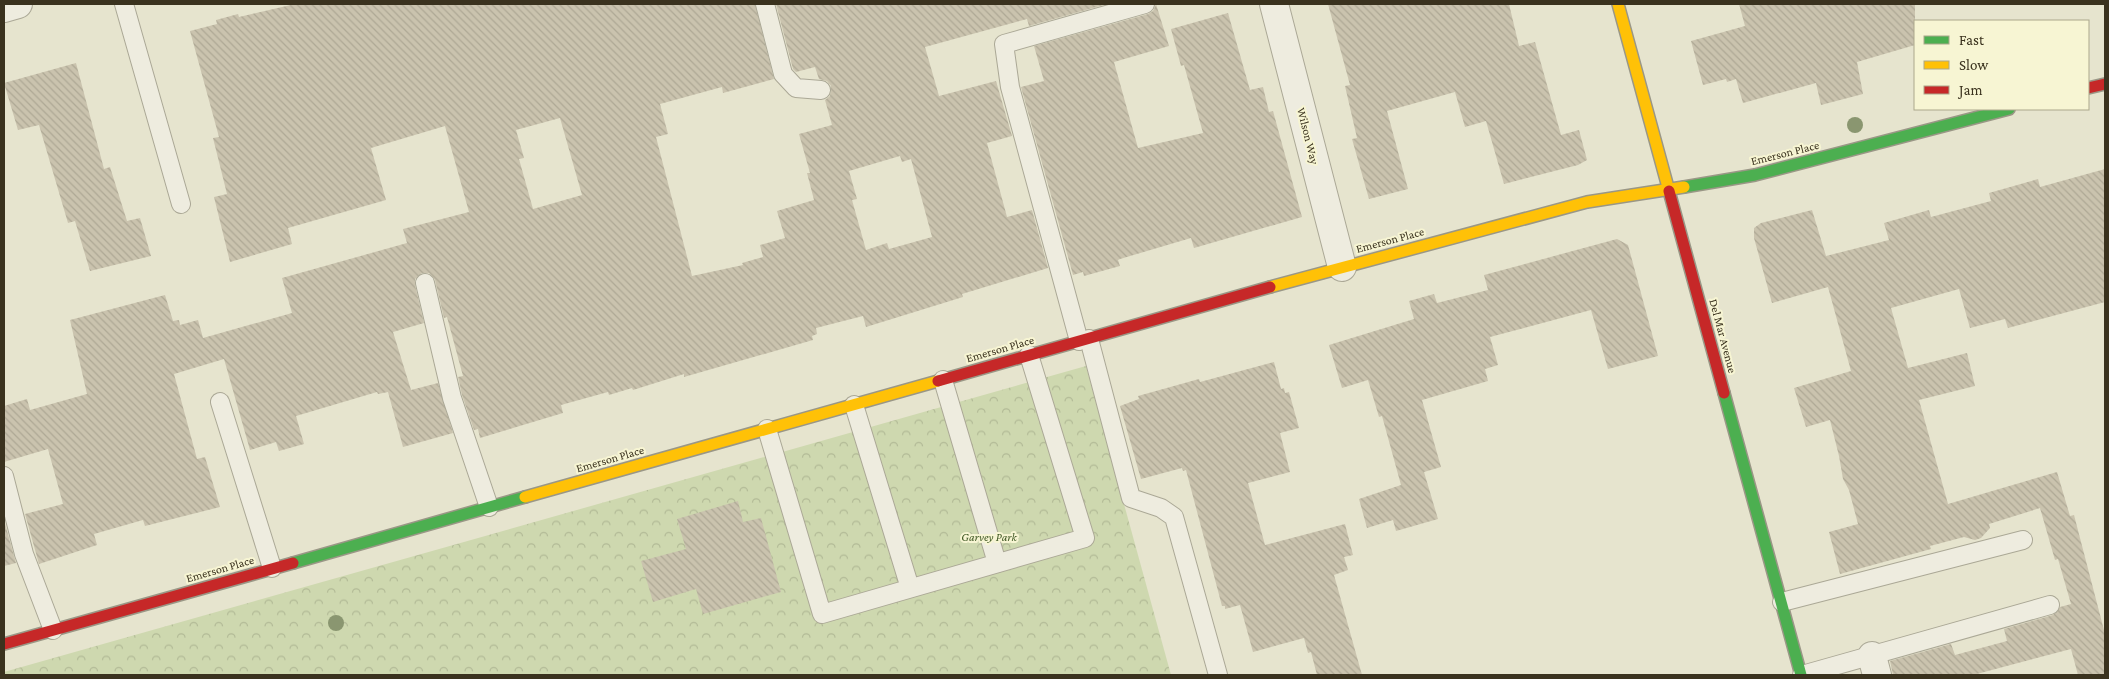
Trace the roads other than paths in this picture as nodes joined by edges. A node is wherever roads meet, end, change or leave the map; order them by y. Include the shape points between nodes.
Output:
1 (18, 4) edge
2 (124, 4) edge
3 (765, 4) edge
4 (1145, 4) edge
5 (1274, 4) edge
6 (1618, 4) edge
7 (4, 8) edge
8 (2105, 84) edge
9 (2089, 88) edge
10 (821, 90) dead end
11 (2005, 110) edge
12 (1670, 190) junction
13 (181, 204) dead end
14 (1342, 268) junction
15 (425, 283) dead end
16 (1084, 340) junction
17 (1029, 356) junction
18 (943, 380) junction
19 (220, 402) dead end
20 (854, 405) junction
21 (767, 429) junction
22 (4, 476) edge
23 (489, 508) junction
24 (2023, 540) dead end
25 (997, 563) junction
26 (272, 568) junction
27 (910, 588) junction
28 (1782, 602) junction
29 (2050, 605) dead end
30 (53, 630) junction
31 (4, 644) edge
32 (1875, 666) edge
33 (1218, 675) edge
34 (1802, 675) edge

1 - 7 street
2 - 13 lane
3 - 10 lane via 783,74 796,88
4 - 16 lane via 1004,44 1010,87
5 - 14 street, Wilson Way
6 - 12 street, Del Mar Avenue
8 - 9 street
11 - 12 street, Emerson Place via 1755,175
12 - 14 street, Emerson Place via 1587,202
12 - 28 street, Del Mar Avenue
14 - 16 street, Emerson Place
15 - 23 lane via 452,398
16 - 17 street, Emerson Place
16 - 33 lane via 1131,498 1161,508 1174,517
17 - 18 street, Emerson Place
17 - 25 lane via 1085,538
18 - 20 street, Emerson Place
18 - 25 lane
19 - 26 lane
20 - 21 street, Emerson Place
20 - 27 lane
21 - 23 street, Emerson Place
21 - 27 lane via 822,614
22 - 30 lane via 24,554
23 - 26 street, Emerson Place
24 - 28 lane
25 - 27 lane
26 - 30 street, Emerson Place
28 - 34 street, Del Mar Avenue
29 - 32 lane
30 - 31 street, Emerson Place
32 - 34 lane

